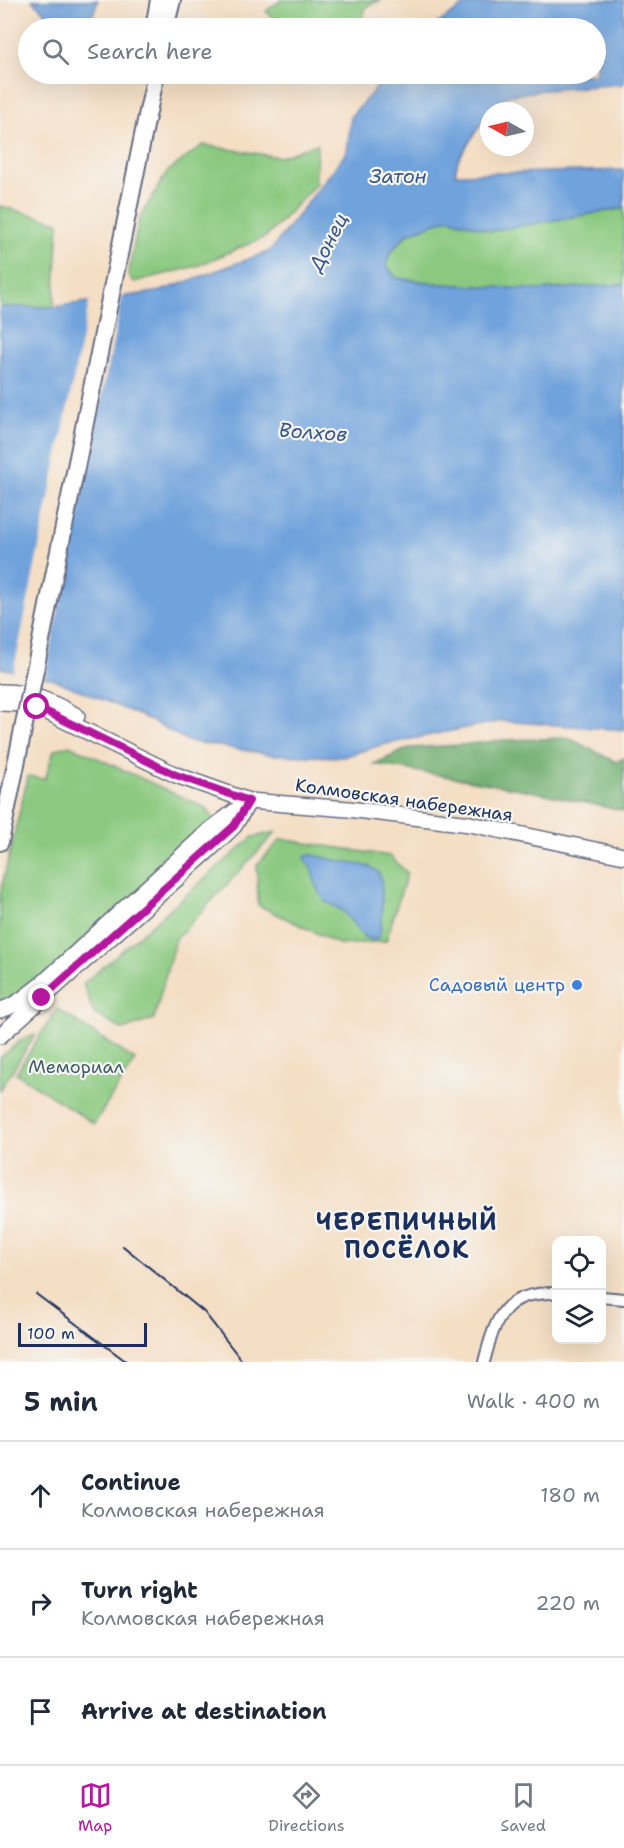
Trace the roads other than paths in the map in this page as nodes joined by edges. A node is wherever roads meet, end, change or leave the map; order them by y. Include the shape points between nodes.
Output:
1 (159, 0) edge
2 (172, 0) edge
3 (156, 18) edge
4 (168, 18) edge
5 (144, 84) edge
6 (153, 84) edge
7 (141, 120) junction
8 (0, 692) edge
9 (0, 703) edge
10 (11, 769) junction
11 (0, 801) edge
12 (249, 801) junction
13 (0, 842) edge
14 (624, 856) edge
15 (0, 1010) edge
16 (0, 1036) edge
17 (552, 1293) edge
18 (606, 1297) edge
19 (624, 1299) edge
20 (484, 1362) edge

1 - 3 main road
2 - 4 main road
5 - 7 main road
6 - 7 main road
7 - 10 main road
8 - 12 main road, Колмовская набережная via 18,692 52,702 198,780
9 - 12 main road, Колмовская набережная via 37,707 176,775
10 - 11 main road
10 - 13 main road
12 - 14 main road, Колмовская набережная via 470,824
12 - 15 main road via 210,830 42,984
12 - 16 main road via 234,826 209,850
17 - 20 street via 528,1294 507,1307
18 - 19 street

